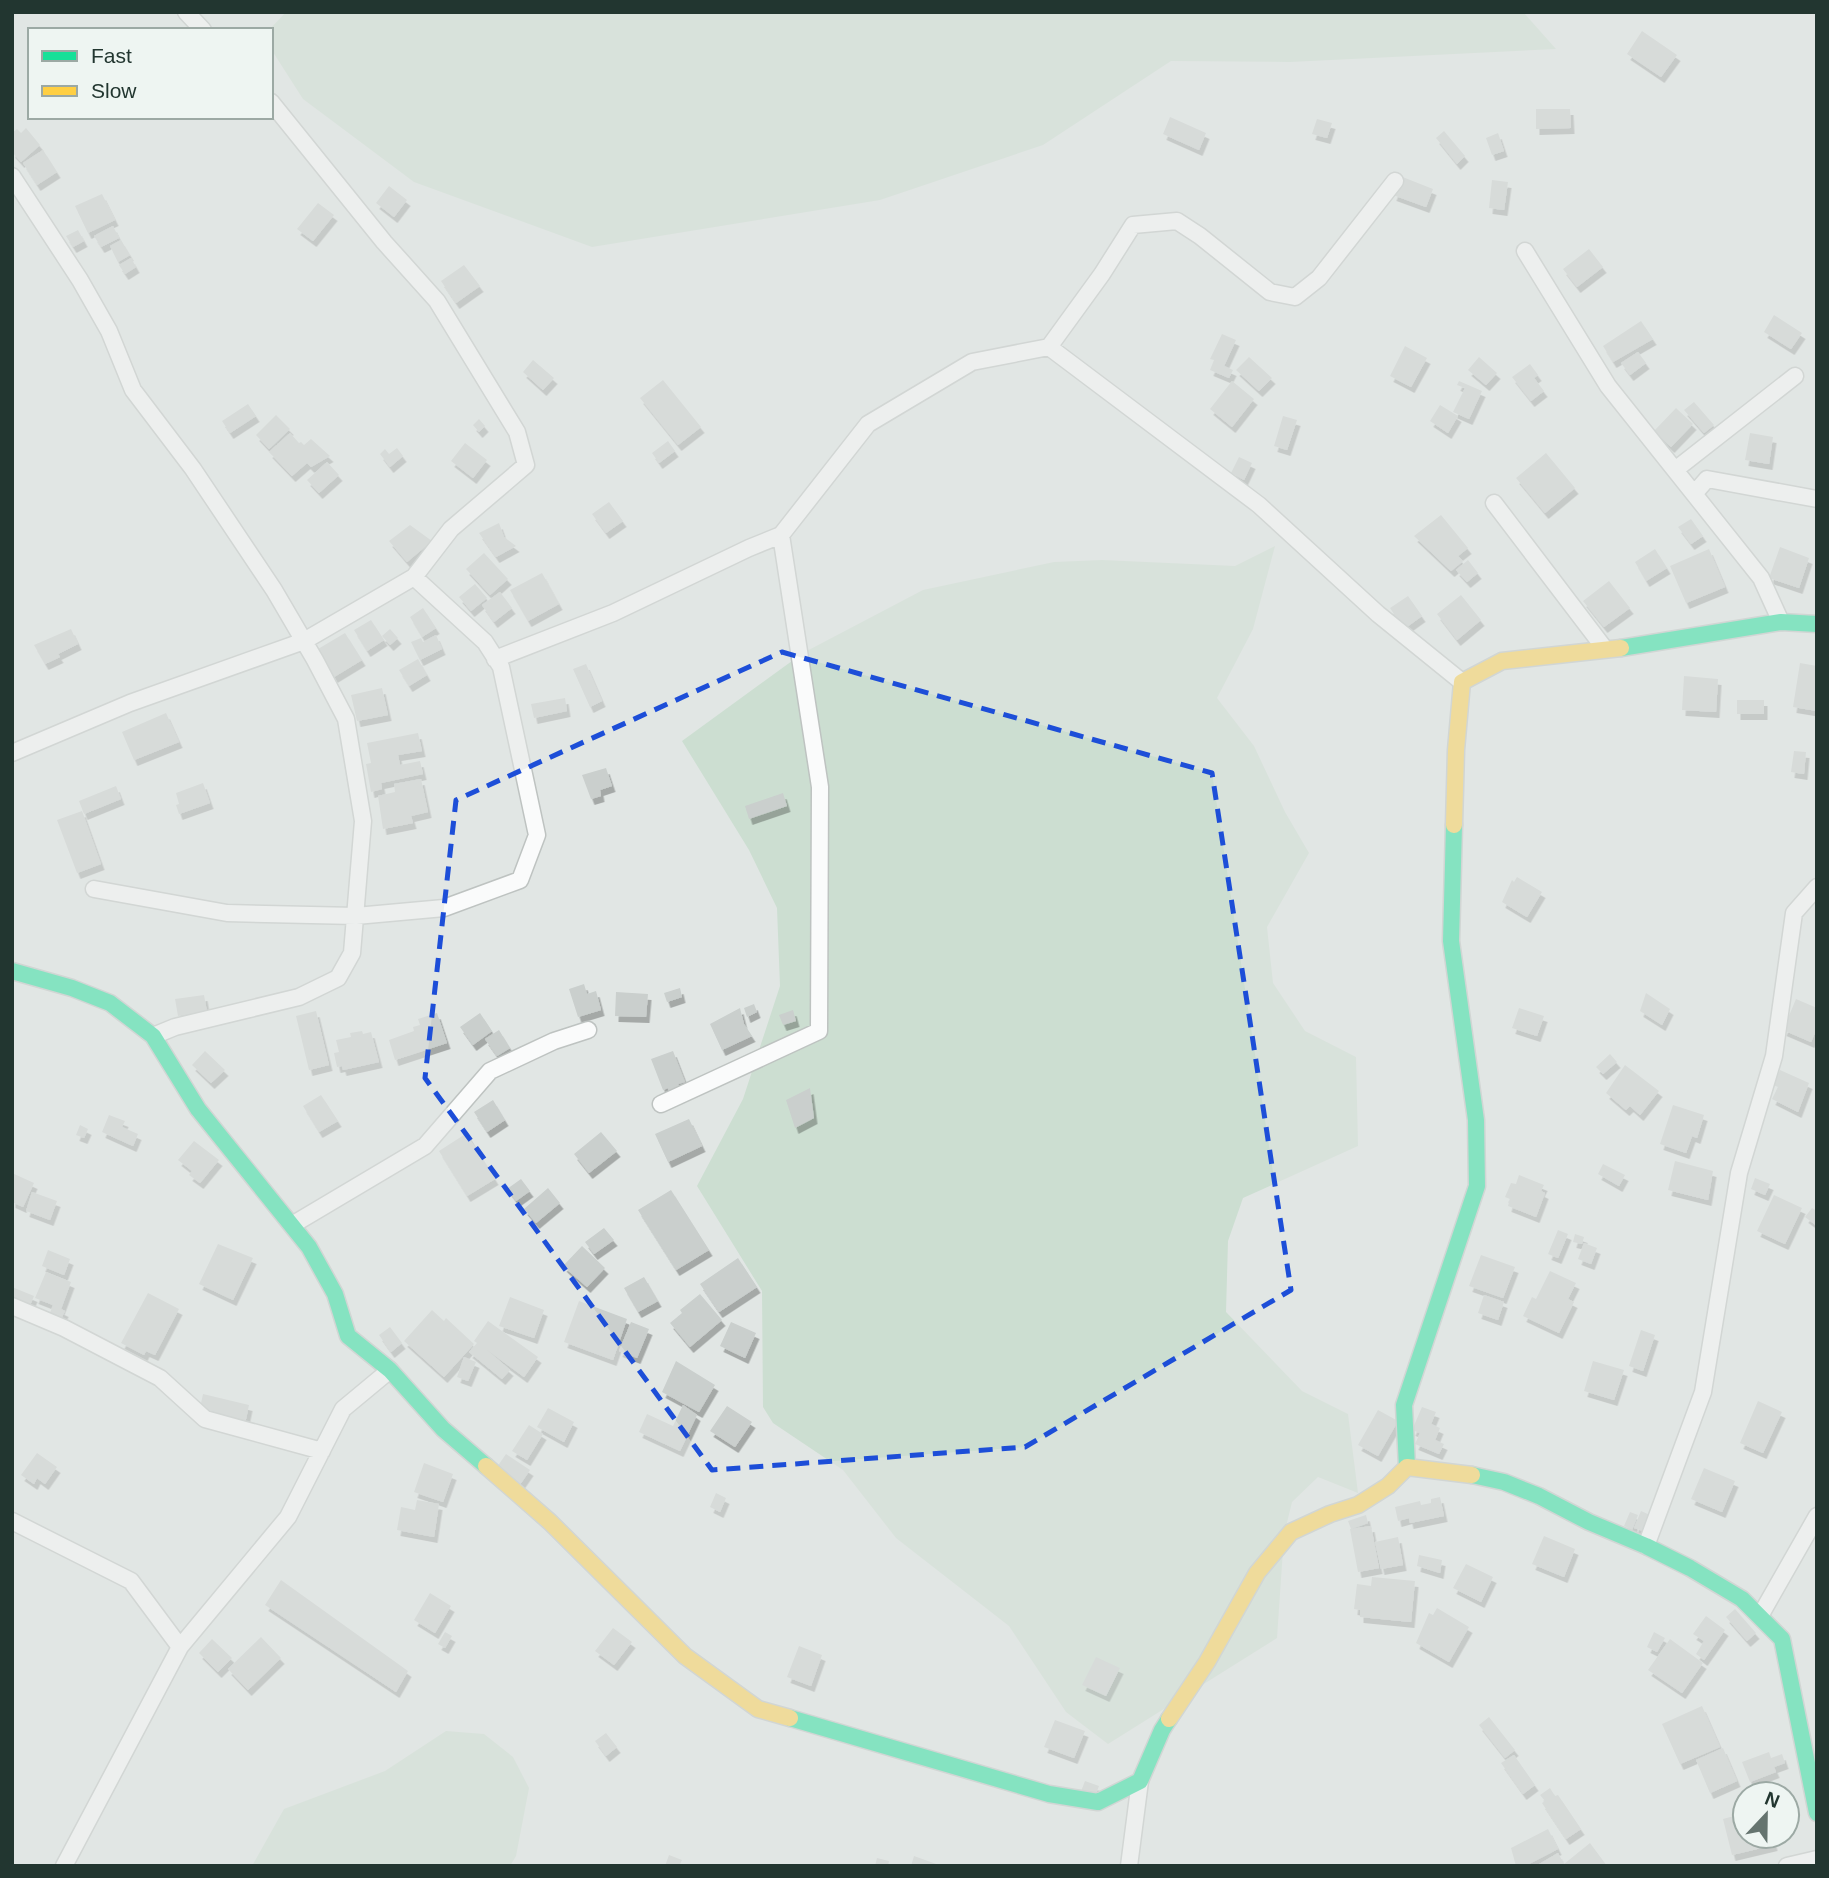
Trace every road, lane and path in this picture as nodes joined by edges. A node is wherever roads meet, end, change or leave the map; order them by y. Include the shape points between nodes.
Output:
1 (186, 12) edge
2 (200, 28) edge
3 (273, 104) edge
4 (12, 176) edge
5 (1395, 180) dead end
6 (1525, 251) dead end
7 (1049, 347) junction
8 (1795, 376) dead end
9 (1675, 470) junction
10 (1694, 494) junction
11 (1817, 499) edge
12 (1494, 503) dead end
13 (781, 536) junction
14 (414, 578) junction
15 (1782, 622) junction
16 (1817, 624) edge
17 (304, 641) junction
18 (1605, 649) junction
19 (495, 659) junction
20 (1462, 682) junction
21 (12, 752) edge
22 (1817, 887) edge
23 (94, 889) dead end
24 (356, 916) junction
25 (12, 971) edge
26 (588, 1030) dead end
27 (153, 1036) junction
28 (661, 1104) dead end
29 (292, 1225) junction
30 (12, 1306) edge
31 (390, 1370) junction
32 (322, 1451) junction
33 (1407, 1467) junction
34 (1817, 1516) edge
35 (12, 1521) edge
36 (1646, 1546) junction
37 (1760, 1616) junction
38 (180, 1647) junction
39 (1140, 1781) junction
40 (1817, 1813) edge
41 (1817, 1859) edge
42 (64, 1866) edge
43 (1129, 1866) edge
44 (1787, 1866) edge

1 - 2 street
3 - 14 street via 437,301 517,432 526,465 451,529
4 - 17 street via 109,331 133,390 193,469
5 - 7 street via 1319,278 1295,297 1270,292 1177,221 1133,225
6 - 9 street via 1608,386
7 - 13 street via 972,362 868,424
7 - 20 street via 1259,505 1378,614
8 - 9 street
9 - 10 street
10 - 11 street via 1707,479
10 - 15 street via 1761,578
12 - 18 street
13 - 19 street via 613,613
13 - 28 street via 820,788 819,1031
14 - 17 street
14 - 19 street via 485,642
15 - 16 street
15 - 18 street
17 - 21 street via 130,703
17 - 24 street via 346,719 363,821
18 - 20 street via 1502,661
19 - 24 street via 501,667 537,835 520,880 444,908
20 - 33 street via 1451,941 1476,1120 1477,1186 1404,1405
22 - 36 street via 1794,914 1774,1056 1740,1173 1703,1392
23 - 24 street via 227,913
24 - 27 street via 352,953 338,978 299,997
25 - 27 street via 110,1003
26 - 29 street via 490,1070 425,1146
27 - 29 street via 198,1109
29 - 31 street via 335,1294 348,1336
30 - 32 street via 160,1378 205,1419
31 - 32 street via 343,1409
31 - 39 street via 443,1429 550,1522 685,1656 758,1709 1049,1794 1098,1802
32 - 38 street via 288,1517
33 - 36 street via 1504,1482
33 - 39 street via 1358,1505 1291,1532 1270,1556 1162,1730
34 - 37 street
35 - 38 street via 131,1581
36 - 37 street via 1742,1599
37 - 40 street via 1782,1639
38 - 42 street
39 - 43 street
41 - 44 street

